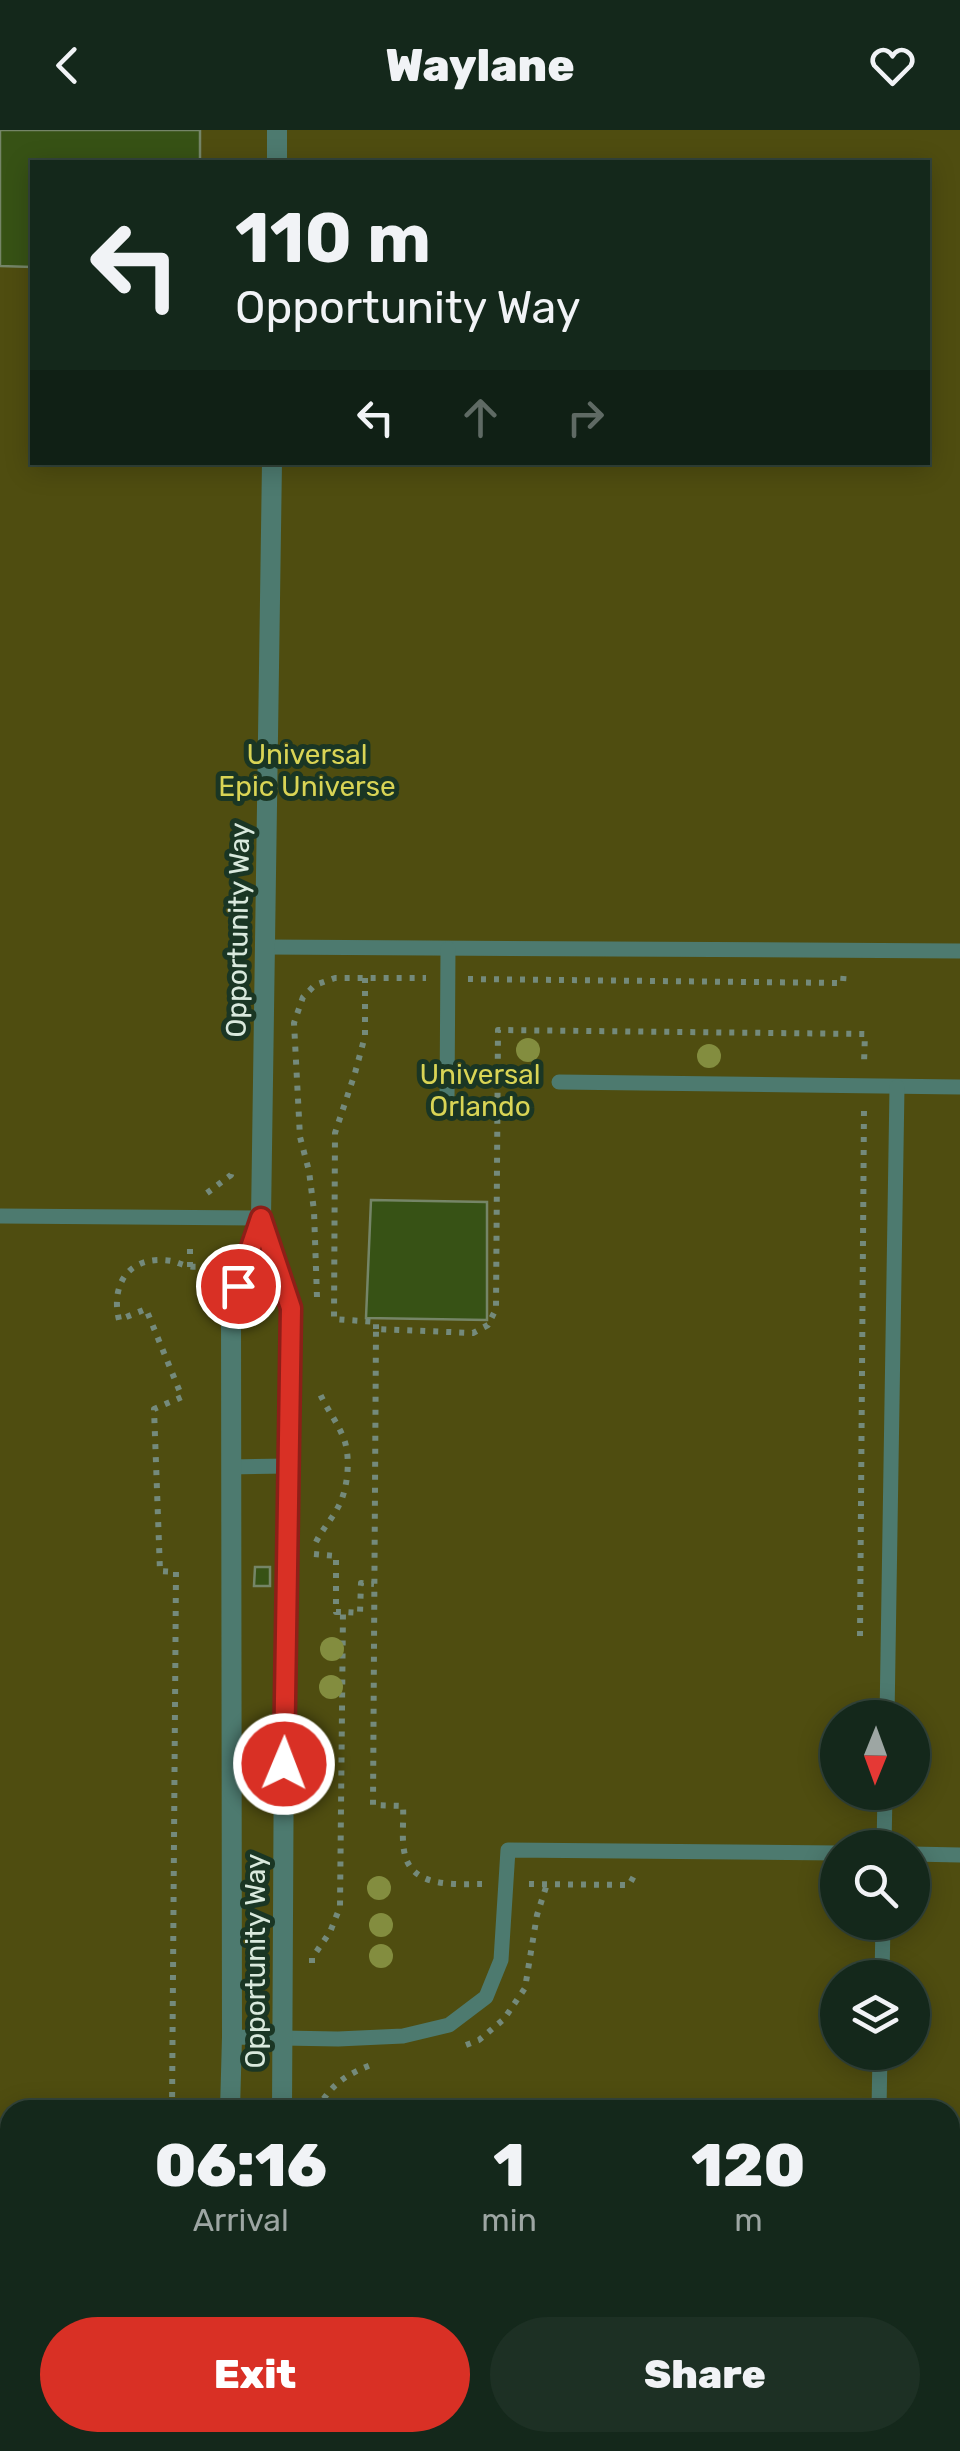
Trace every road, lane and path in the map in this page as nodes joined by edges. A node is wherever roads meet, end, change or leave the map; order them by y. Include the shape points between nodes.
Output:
1 (277, 130) edge
2 (277, 160) edge
3 (272, 465) edge
4 (265, 947) junction
5 (448, 949) junction
6 (846, 951) junction
7 (960, 952) edge
8 (365, 978) junction
9 (448, 979) junction
10 (559, 1082) dead end
11 (864, 1086) junction
12 (897, 1087) junction
13 (960, 1088) edge
14 (447, 1102) dead end
15 (234, 1164) dead end
16 (0, 1216) edge
17 (191, 1217) junction
18 (261, 1218) junction
19 (317, 1257) junction
20 (275, 1260) junction
21 (246, 1262) junction
22 (190, 1267) junction
23 (318, 1306) dead end
24 (376, 1329) junction
25 (317, 1386) dead end
26 (230, 1466) junction
27 (288, 1466) junction
28 (374, 1584) junction
29 (343, 1612) junction
30 (860, 1640) dead end
31 (886, 1700) edge
32 (820, 1853) edge
33 (930, 1854) edge
34 (960, 1855) edge
35 (652, 1876) dead end
36 (506, 1884) junction
37 (311, 1970) dead end
38 (232, 2037) junction
39 (283, 2038) junction
40 (880, 2070) edge
41 (172, 2100) edge
42 (230, 2100) edge
43 (282, 2100) edge
44 (879, 2100) edge

1 - 2 street
3 - 4 street, Opportunity Way
4 - 5 lane
4 - 18 street, Opportunity Way
5 - 6 lane
5 - 9 lane
6 - 7 lane
6 - 9 path via 842,983
8 - 9 path
8 - 19 path via 315,985 294,1023 300,1137
8 - 24 path via 365,1036 335,1133 334,1319 376,1322
9 - 14 lane
10 - 11 lane
11 - 12 lane
11 - 24 path via 864,1034 498,1030 496,1309 488,1326 473,1333
11 - 30 path
12 - 13 lane
12 - 31 lane
15 - 17 path via 216,1188 190,1195
16 - 17 lane
17 - 18 lane
17 - 22 path
18 - 20 street, Opportunity Way
18 - 21 street, Opportunity Way
19 - 20 path
19 - 23 path
20 - 27 street, Opportunity Way via 291,1308
21 - 22 path
21 - 26 street, Opportunity Way via 231,1310
22 - 41 path via 169,1260 130,1268 115,1306 118,1320 146,1309 182,1397 154,1410 160,1571 176,1572
24 - 28 path
25 - 29 path via 346,1442 340,1505 314,1555 336,1556 336,1612
26 - 27 lane
26 - 38 street, Opportunity Way
27 - 39 street, Opportunity Way
28 - 29 path via 361,1583 360,1613
28 - 36 path via 373,1805 403,1806 405,1857 418,1876 442,1884
29 - 37 path via 340,1907
32 - 36 lane via 508,1850
33 - 34 lane
35 - 36 path via 634,1876 629,1885
36 - 39 lane via 501,1960 491,1985 486,1997 449,2026 403,2036
38 - 39 lane
38 - 42 street, Opportunity Way
39 - 43 street, Opportunity Way
40 - 44 lane

